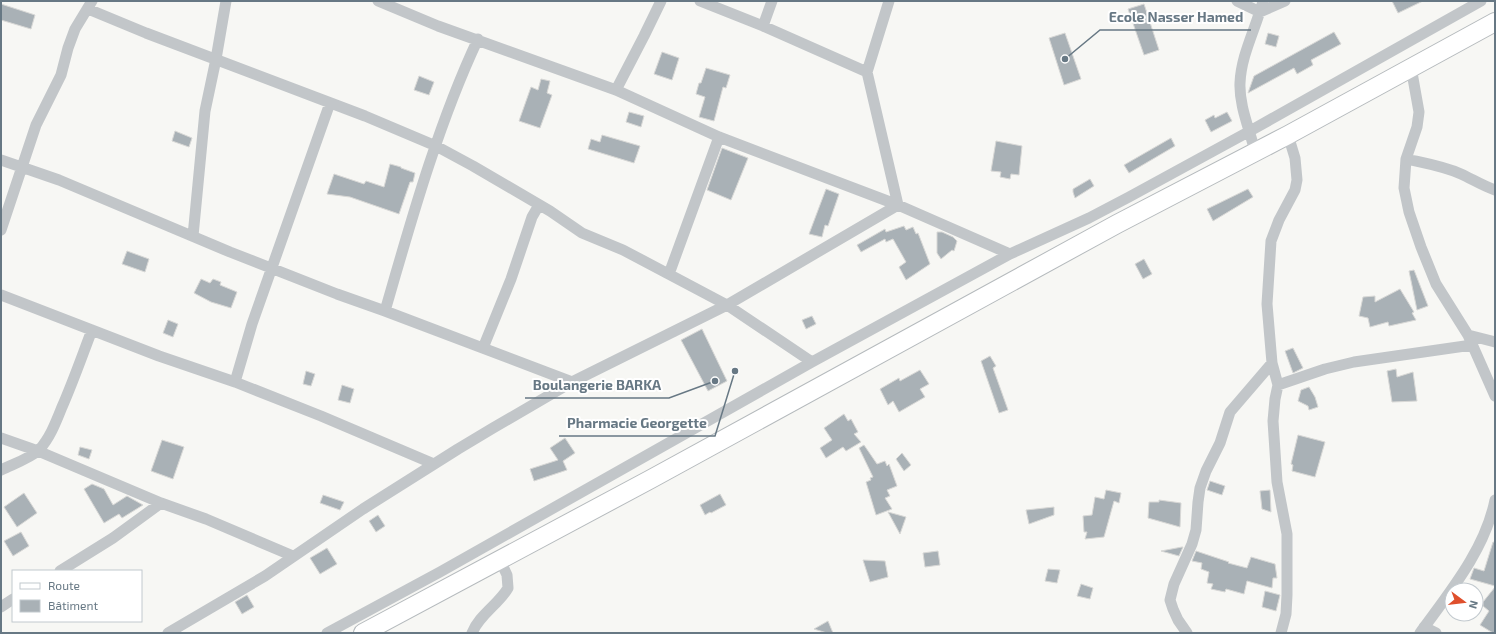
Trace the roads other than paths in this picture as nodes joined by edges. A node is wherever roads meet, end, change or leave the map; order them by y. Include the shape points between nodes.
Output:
1 (226, 1) edge
2 (378, 1) edge
3 (661, 1) edge
4 (700, 1) edge
5 (772, 1) edge
6 (889, 1) edge
7 (1237, 1) edge
8 (1284, 1) edge
9 (1481, 1) edge
10 (90, 5) edge
11 (1262, 6) edge
12 (1495, 22) edge
13 (763, 26) junction
14 (478, 40) junction
15 (216, 59) junction
16 (1411, 67) junction
17 (867, 72) junction
18 (616, 90) junction
19 (330, 103) junction
20 (1250, 131) junction
21 (1288, 135) junction
22 (719, 137) junction
23 (436, 146) junction
24 (1255, 152) junction
25 (1406, 159) junction
26 (1, 160) edge
27 (22, 168) junction
28 (1495, 190) edge
29 (539, 205) junction
30 (898, 206) junction
31 (1, 230) edge
32 (193, 236) junction
33 (1010, 254) junction
34 (273, 268) junction
35 (669, 274) junction
36 (1, 295) edge
37 (727, 305) junction
38 (385, 311) junction
39 (92, 330) junction
40 (1470, 340) junction
41 (1495, 342) edge
42 (483, 348) junction
43 (812, 362) junction
44 (1272, 363) junction
45 (235, 382) junction
46 (572, 382) junction
47 (1278, 385) junction
48 (1495, 394) edge
49 (1, 438) edge
50 (38, 451) junction
51 (434, 464) junction
52 (1, 470) edge
53 (1495, 500) edge
54 (161, 504) junction
55 (293, 556) junction
56 (500, 560) junction
57 (62, 570) edge
58 (12, 600) edge
59 (1, 607) edge
60 (182, 630) edge
61 (1422, 630) edge
62 (168, 633) edge
63 (327, 633) edge
64 (362, 633) edge
65 (472, 633) edge
66 (1187, 633) edge
67 (1281, 633) edge
68 (1436, 633) edge

1 - 15 street
2 - 14 street
3 - 18 street
4 - 13 street
5 - 13 street
6 - 17 street
7 - 11 street
8 - 11 street
9 - 20 street
10 - 15 street via 146,33
10 - 27 street via 72,37 61,75 36,125
11 - 20 street via 1244,59 1240,84 1242,105
12 - 16 main road
13 - 17 street
14 - 18 street
14 - 23 street via 463,71
15 - 19 street
15 - 32 street via 205,111
16 - 21 main road
16 - 25 street via 1419,112 1417,127
17 - 30 street
18 - 22 street
19 - 23 street
19 - 34 street
20 - 24 street
20 - 33 street via 1102,211
21 - 24 main road
21 - 44 street via 1295,158 1297,180 1295,190 1271,241 1266,304
22 - 30 street
22 - 35 street
23 - 29 street
23 - 38 street
24 - 56 main road via 1110,228
25 - 28 street via 1460,173
25 - 40 street via 1404,188 1420,247 1436,284
26 - 27 street
27 - 31 street
27 - 32 street via 59,180
29 - 35 street via 582,234 623,250
29 - 42 street via 532,217 511,279
30 - 33 street
30 - 37 street
32 - 34 street
33 - 43 street
34 - 38 street
34 - 45 street via 252,324
35 - 37 street
36 - 39 street
37 - 43 street
37 - 46 street
38 - 42 street
39 - 45 street
39 - 50 street via 52,431
40 - 41 street
40 - 47 street via 1354,362
40 - 48 street
42 - 46 street
43 - 63 street
44 - 47 street
44 - 66 street via 1230,412 1220,443 1200,488 1196,530 1170,600 1172,609
45 - 51 street
46 - 51 street
47 - 67 street via 1273,421 1277,482 1287,534 1286,614
49 - 50 street
50 - 52 street
50 - 54 street
51 - 55 street
53 - 61 street via 1484,535 1454,585
54 - 55 street via 206,519
54 - 57 street
55 - 60 street
56 - 64 main road
56 - 65 street via 507,575 508,588
58 - 59 street
60 - 62 street
61 - 68 street

